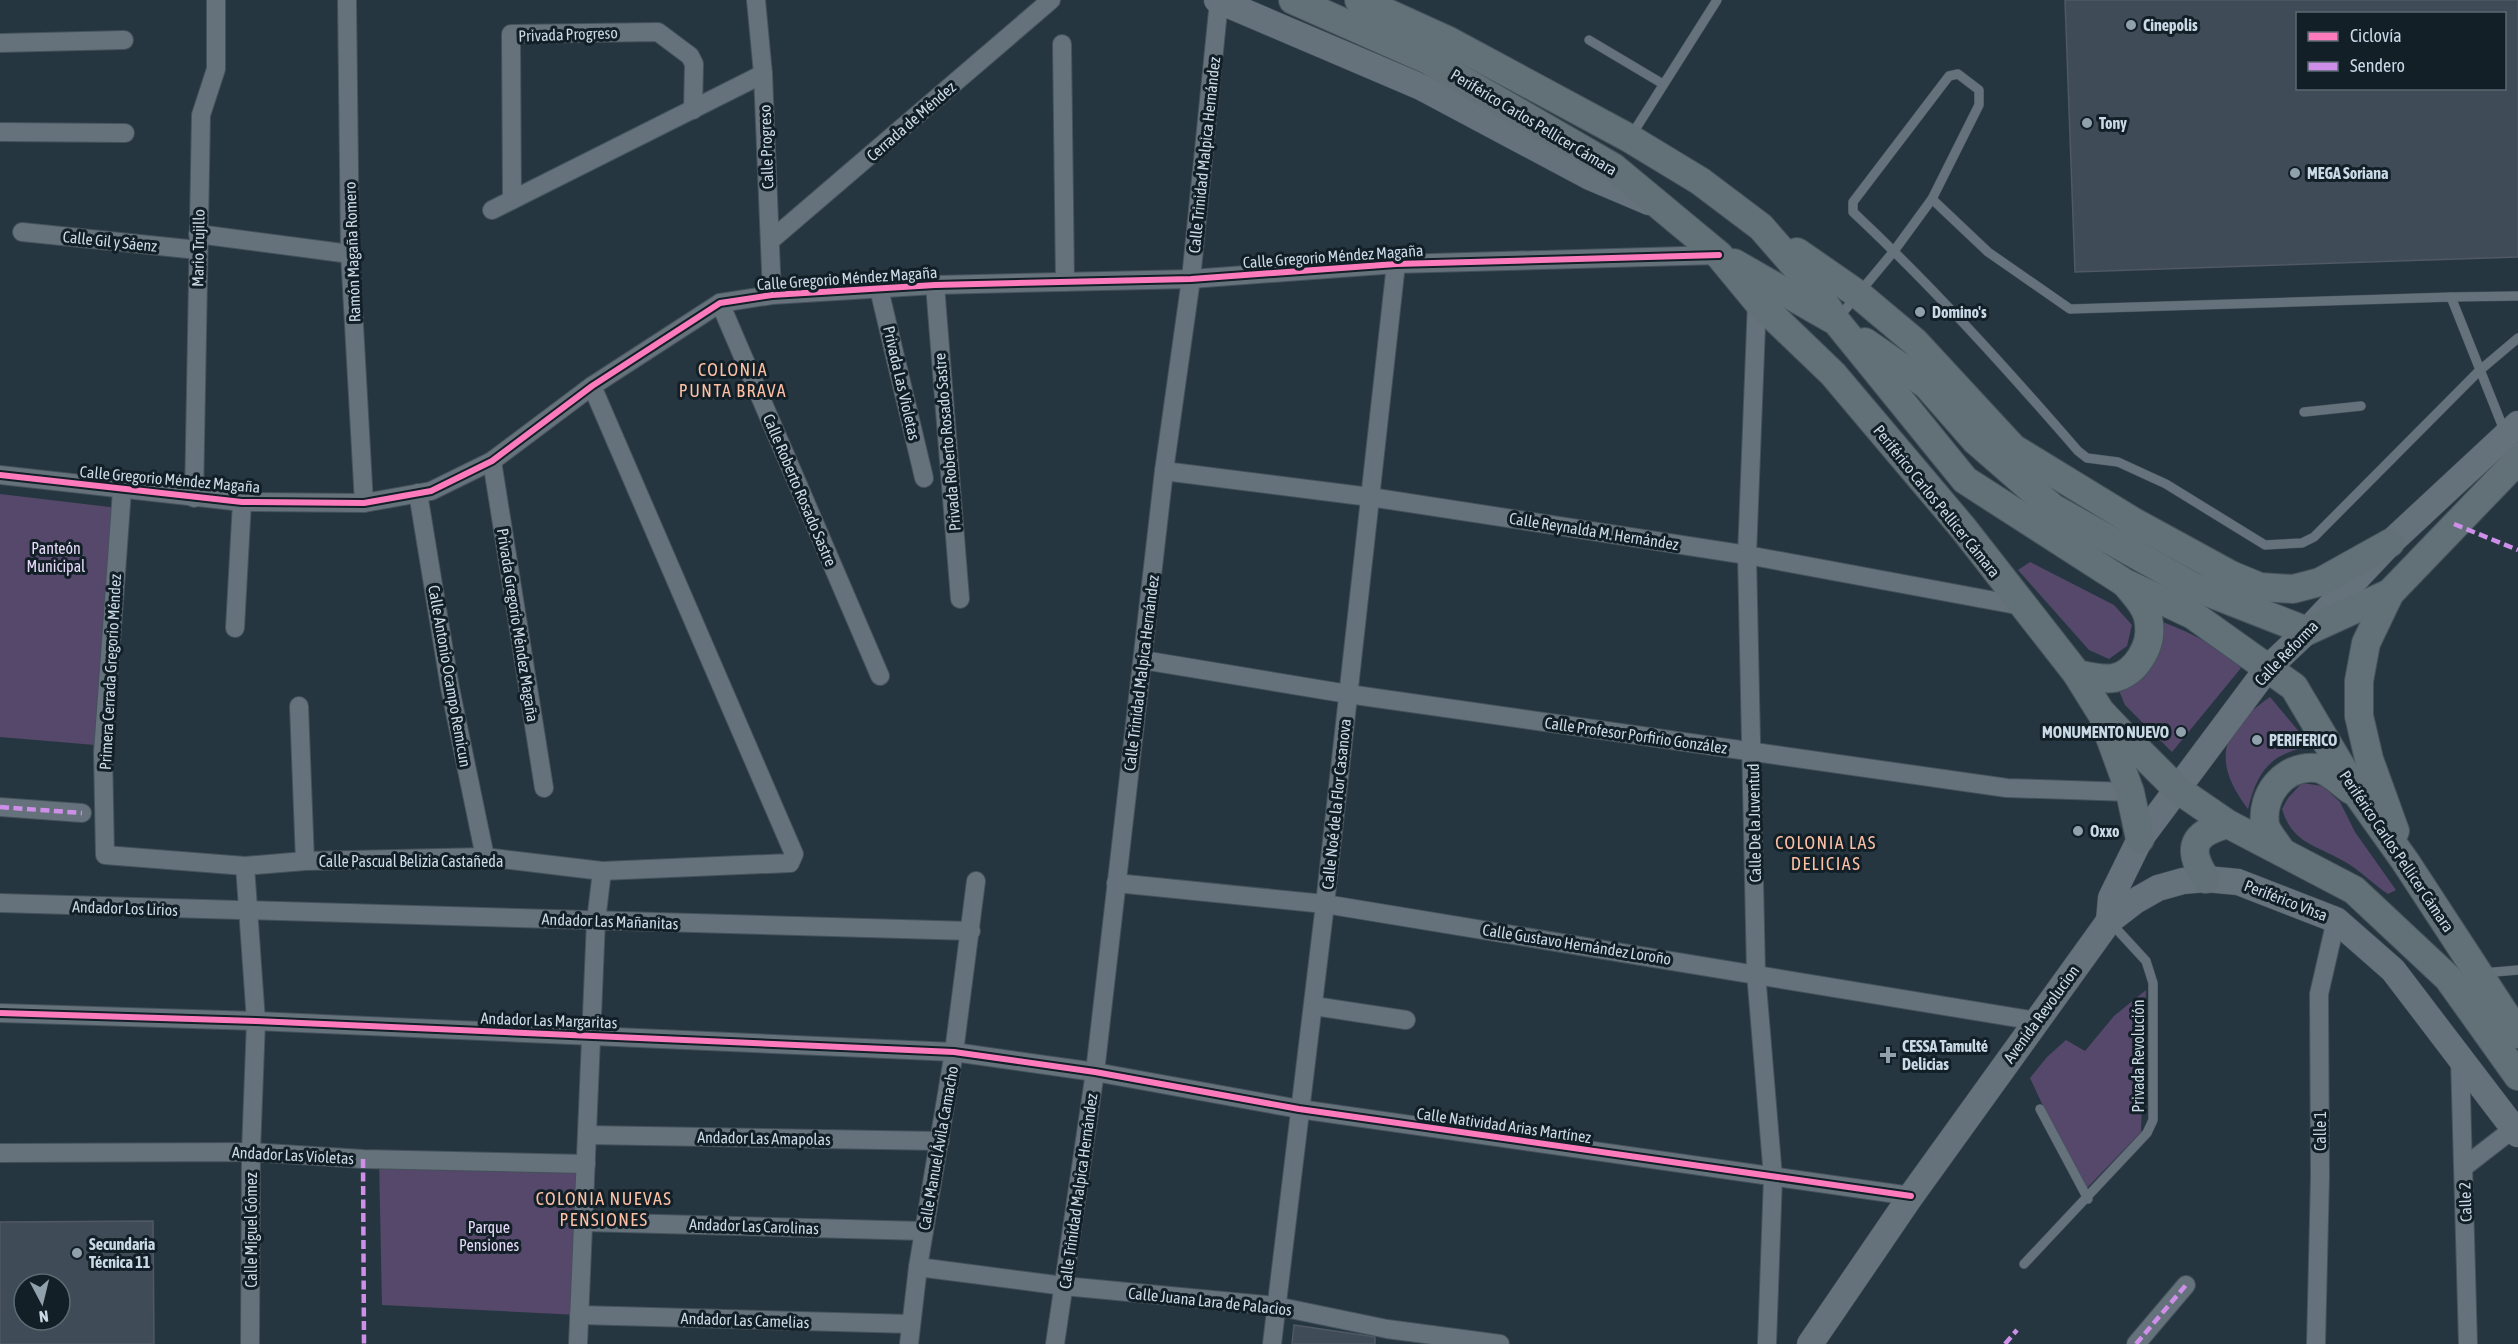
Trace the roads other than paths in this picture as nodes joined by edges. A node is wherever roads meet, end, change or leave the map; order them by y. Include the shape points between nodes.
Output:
1 (216, 0) edge
2 (347, 0) edge
3 (756, 0) edge
4 (1051, 0) edge
5 (1218, 0) edge
6 (1293, 0) edge
7 (1359, 0) edge
8 (1388, 0) edge
9 (1717, 0) edge
10 (1410, 24) junction
11 (123, 40) dead end
12 (1589, 40) dead end
13 (0, 43) edge
14 (1062, 44) dead end
15 (763, 75) junction
16 (1663, 84) junction
17 (693, 110) junction
18 (0, 132) edge
19 (125, 133) dead end
20 (1629, 138) junction
21 (1932, 199) junction
22 (512, 200) junction
23 (1657, 205) junction
24 (492, 210) dead end
25 (1761, 227) junction
26 (22, 232) dead end
27 (770, 241) junction
28 (198, 242) junction
29 (1894, 251) junction
30 (350, 254) junction
31 (1719, 255) junction
32 (1396, 264) junction
33 (1191, 279) junction
34 (1065, 282) junction
35 (934, 285) junction
36 (879, 289) junction
37 (772, 295) junction
38 (1859, 295) junction
39 (2518, 296) edge
40 (2451, 297) junction
41 (1757, 301) junction
42 (720, 303) junction
43 (1836, 321) junction
44 (2518, 338) edge
45 (2479, 371) junction
46 (592, 386) junction
47 (2361, 406) dead end
48 (2304, 412) dead end
49 (2515, 442) edge
50 (492, 461) junction
51 (1164, 471) junction
52 (0, 475) edge
53 (924, 478) dead end
54 (122, 490) junction
55 (418, 494) junction
56 (1370, 497) junction
57 (194, 498) junction
58 (242, 502) junction
59 (364, 503) junction
60 (2390, 543) junction
61 (1747, 555) junction
62 (2125, 583) junction
63 (2390, 593) junction
64 (960, 599) dead end
65 (2022, 606) junction
66 (235, 628) dead end
67 (2307, 632) junction
68 (1143, 660) junction
69 (2267, 669) junction
70 (2077, 674) junction
71 (880, 676) dead end
72 (1348, 694) junction
73 (298, 706) dead end
74 (2100, 711) junction
75 (1753, 751) junction
76 (544, 788) dead end
77 (2177, 789) junction
78 (2130, 792) junction
79 (2358, 795) junction
80 (0, 807) edge
81 (82, 813) dead end
82 (2228, 824) junction
83 (2140, 839) junction
84 (2282, 852) junction
85 (105, 855) joint
86 (485, 857) junction
87 (305, 861) junction
88 (2406, 861) junction
89 (245, 866) junction
90 (602, 871) junction
91 (2206, 879) junction
92 (976, 881) dead end
93 (1116, 884) junction
94 (0, 903) edge
95 (1325, 904) junction
96 (250, 912) junction
97 (2336, 920) junction
98 (596, 921) junction
99 (2109, 921) junction
100 (970, 931) junction
101 (2518, 970) edge
102 (1756, 973) junction
103 (2477, 973) junction
104 (1314, 1006) junction
105 (0, 1013) edge
106 (1406, 1020) dead end
107 (256, 1021) junction
108 (2036, 1021) junction
109 (2518, 1034) edge
110 (592, 1035) junction
111 (954, 1052) junction
112 (2460, 1059) junction
113 (1095, 1072) junction
114 (2518, 1076) edge
115 (1299, 1109) junction
116 (2040, 1109) dead end
117 (2516, 1131) edge
118 (587, 1135) junction
119 (940, 1141) junction
120 (251, 1152) junction
121 (0, 1153) edge
122 (586, 1164) junction
123 (2464, 1167) junction
124 (1773, 1178) junction
125 (1911, 1196) junction
126 (2088, 1199) junction
127 (584, 1222) junction
128 (924, 1231) junction
129 (2024, 1264) dead end
130 (918, 1267) junction
131 (2186, 1285) dead end
132 (1064, 1286) junction
133 (1276, 1306) junction
134 (579, 1315) junction
135 (911, 1324) junction
136 (1387, 1336) edge
137 (250, 1344) edge
138 (578, 1344) edge
139 (909, 1344) edge
140 (1056, 1344) edge
141 (1272, 1344) edge
142 (1500, 1344) edge
143 (1767, 1344) edge
144 (1810, 1344) edge
145 (2136, 1344) edge
146 (2316, 1344) edge
147 (2468, 1344) edge

1 - 28 street, Mario Trujillo via 216,69 201,115
2 - 30 street, Ramón Magaña Romero
3 - 15 street, Calle Progreso
4 - 27 street, Cerrada de Méndez
5 - 23 street via 1422,87 1590,177
5 - 33 street, Calle Trinidad Malpica Hernández
6 - 23 main road, Periférico Carlos Pellicer Cámara via 1428,60 1613,167
7 - 10 main road, Periférico Carlos Pellicer Cámara
8 - 10 street
9 - 16 lane
10 - 20 main road, Periférico Carlos Pellicer Cámara
11 - 13 street
12 - 16 lane
14 - 34 street
15 - 17 street
15 - 27 street, Calle Progreso
16 - 20 lane
17 - 22 street
17 - 22 street, Privada Progreso via 694,64 690,56 658,32 511,34
18 - 19 street
20 - 25 main road, Periférico Carlos Pellicer Cámara via 1700,181
21 - 29 lane
21 - 29 lane via 1979,105 1979,90 1958,74 1949,76 1853,202 1852,212
21 - 40 lane via 1988,252 2070,309
22 - 24 street
23 - 31 main road, Periférico Carlos Pellicer Cámara
25 - 38 main road
25 - 43 main road, Periférico Carlos Pellicer Cámara via 1816,290
26 - 28 street, Calle Gil y Sáenz
27 - 37 street, Calle Progreso
28 - 30 street, Calle Gil y Sáenz
28 - 57 street, Mario Trujillo
29 - 38 lane
29 - 45 lane via 1946,302 2078,451 2087,458 2118,462 2166,484 2265,544 2302,543 2314,537
30 - 59 street, Ramón Magaña Romero
31 - 32 street, Calle Gregorio Méndez Magaña
31 - 41 main road, Periférico Carlos Pellicer Cámara
31 - 43 main road
32 - 33 street, Calle Gregorio Méndez Magaña
32 - 56 street, Calle Noé de la Flor Casanova
33 - 34 street, Calle Gregorio Méndez Magaña
33 - 51 street, Calle Trinidad Malpica Hernández
34 - 35 street, Calle Gregorio Méndez Magaña
35 - 36 street, Calle Gregorio Méndez Magaña
35 - 64 street, Privada Roberto Rosado Sastre
36 - 37 street, Calle Gregorio Méndez Magaña
36 - 53 street, Privada Las Violetas
37 - 42 street, Calle Gregorio Méndez Magaña
38 - 43 lane
38 - 60 main road via 1915,342 2013,448 2134,522 2231,575 2260,587 2293,589 2320,582
39 - 40 lane
40 - 45 lane
41 - 61 street, Calle De la Juventud
41 - 65 main road, Periférico Carlos Pellicer Cámara via 1833,374 1963,528
42 - 46 street, Calle Gregorio Méndez Magaña
42 - 71 street, Calle Roberto Rosado Sastre
43 - 62 main road, Periférico Carlos Pellicer Cámara via 1965,480
43 - 67 main road via 1927,386 1976,441 2053,508 2192,586
44 - 45 lane
45 - 49 lane
46 - 50 street, Calle Gregorio Méndez Magaña
46 - 90 street, Calle Pascual Belizia Castañeda via 794,854 790,863
47 - 48 lane
49 - 60 street, Calle Reforma
49 - 63 main road
50 - 55 street, Calle Gregorio Méndez Magaña
50 - 76 street, Privada Gregorio Méndez Magaña
51 - 56 street, Calle Reynalda M. Hernández
51 - 68 street, Calle Trinidad Malpica Hernández
52 - 54 street, Calle Gregorio Méndez Magaña
54 - 57 street, Calle Gregorio Méndez Magaña
54 - 85 street, Primera Cerrada Gregorio Méndez via 103,753
55 - 59 street, Calle Gregorio Méndez Magaña
55 - 86 street, Calle Antonio Ocampo Remicun via 450,688
56 - 61 street, Calle Reynalda M. Hernández
56 - 72 street, Calle Noé de la Flor Casanova
57 - 58 street, Calle Gregorio Méndez Magaña
58 - 59 street, Calle Gregorio Méndez Magaña
58 - 66 street
60 - 67 street, Calle Reforma
61 - 65 street, Calle Reynalda M. Hernández
61 - 75 street, Calle De la Juventud
62 - 69 main road, Periférico Carlos Pellicer Cámara via 2193,615
62 - 70 main road via 2143,604 2150,625 2143,655 2130,670 2113,678
63 - 67 main road
63 - 88 main road via 2366,643 2359,681 2359,716 2369,759
65 - 70 main road, Periférico Carlos Pellicer Cámara
67 - 69 street, Calle Reforma
68 - 72 street, Calle Profesor Porfirio González
68 - 93 street, Calle Trinidad Malpica Hernández
69 - 77 street, Calle Reforma
69 - 79 main road, Periférico Carlos Pellicer Cámara via 2294,687
70 - 74 main road, Periférico Carlos Pellicer Cámara
72 - 75 street, Calle Profesor Porfirio González
72 - 95 street, Calle Noé de la Flor Casanova
73 - 87 street
74 - 77 main road, Periférico Carlos Pellicer Cámara
74 - 78 main road
75 - 78 street, Calle Profesor Porfirio González via 2007,788
75 - 102 street, Calle De la Juventud
77 - 82 main road, Periférico Carlos Pellicer Cámara
77 - 83 street, Calle Reforma
78 - 83 main road
79 - 84 main road via 2318,768 2295,769 2277,781 2267,802 2265,826
79 - 88 main road, Periférico Carlos Pellicer Cámara
80 - 81 street
82 - 84 main road, Periférico Carlos Pellicer Cámara
82 - 91 main road via 2210,829 2195,842 2197,865
83 - 99 street, Calle Reforma via 2111,898
84 - 114 main road, Periférico Carlos Pellicer Cámara via 2354,890 2448,978
85 - 89 street, Calle Pascual Belizia Castañeda
86 - 87 street, Calle Pascual Belizia Castañeda
86 - 90 street, Calle Pascual Belizia Castañeda
87 - 89 street, Calle Pascual Belizia Castañeda
88 - 103 main road, Periférico Carlos Pellicer Cámara
89 - 96 street, Calle Miguel Gómez
90 - 98 street
91 - 97 street, Periférico Vhsa via 2238,882
91 - 99 street, Periférico Vhsa via 2158,888
92 - 100 street, Calle Manuel Ávila Camacho
93 - 95 street, Calle Gustavo Hernández Loroño
93 - 113 street, Calle Trinidad Malpica Hernández
94 - 96 street, Andador Los Lirios
95 - 102 street, Calle Gustavo Hernández Loroño
95 - 104 street, Calle Noé de la Flor Casanova
96 - 98 street, Andador Las Mañanitas
96 - 107 street, Calle Miguel Gómez
97 - 112 street, Periférico Vhsa via 2393,970
97 - 146 street, Calle 1 via 2319,994
98 - 100 street, Andador Las Mañanitas
98 - 110 street
99 - 108 street, Avenida Revolucion
99 - 126 lane, Privada Revolución via 2146,962 2153,982 2153,1120
100 - 111 street, Calle Manuel Ávila Camacho
101 - 103 lane
102 - 108 street, Calle Gustavo Hernández Loroño
102 - 124 street, Calle De la Juventud
103 - 109 main road, Periférico Carlos Pellicer Cámara
104 - 106 street
104 - 115 street, Calle Noé de la Flor Casanova
105 - 107 street, Andador Las Margaritas
107 - 110 street, Andador Las Margaritas
107 - 120 street, Calle Miguel Gómez
108 - 125 street, Avenida Revolucion
110 - 111 street, Andador Las Margaritas
110 - 118 street
111 - 113 street, Andador Las Margaritas
111 - 119 street, Calle Manuel Ávila Camacho
112 - 117 street, Periférico Vhsa
112 - 123 street, Calle 2
113 - 115 street, Calle Natividad Arias Martínez
113 - 132 street, Calle Trinidad Malpica Hernández
115 - 124 street, Calle Natividad Arias Martínez
115 - 133 street, Calle Noé de la Flor Casanova
116 - 126 lane
117 - 123 street
118 - 119 street, Andador Las Amapolas
118 - 122 street
119 - 128 street, Calle Manuel Ávila Camacho
120 - 121 street, Andador Las Violetas
120 - 122 street, Andador Las Violetas
120 - 137 street, Calle Miguel Gómez
122 - 127 street
123 - 147 street, Calle 2
124 - 125 street, Calle Natividad Arias Martínez
124 - 143 street, Calle De la Juventud
125 - 144 street, Avenida Revolucion
126 - 129 lane, Privada Revolución
127 - 128 street, Andador Las Carolinas
127 - 134 street
128 - 130 street, Calle Manuel Ávila Camacho
130 - 132 street, Calle Juana Lara de Palacios
130 - 135 street, Calle Manuel Ávila Camacho
131 - 145 street
132 - 133 street, Calle Juana Lara de Palacios
132 - 140 street, Calle Trinidad Malpica Hernández
133 - 136 street, Calle Juana Lara de Palacios
133 - 141 street, Calle Noé de la Flor Casanova
134 - 135 street, Andador Las Camelias
134 - 138 street
135 - 139 street, Calle Manuel Ávila Camacho
136 - 142 street, Calle Juana Lara de Palacios

